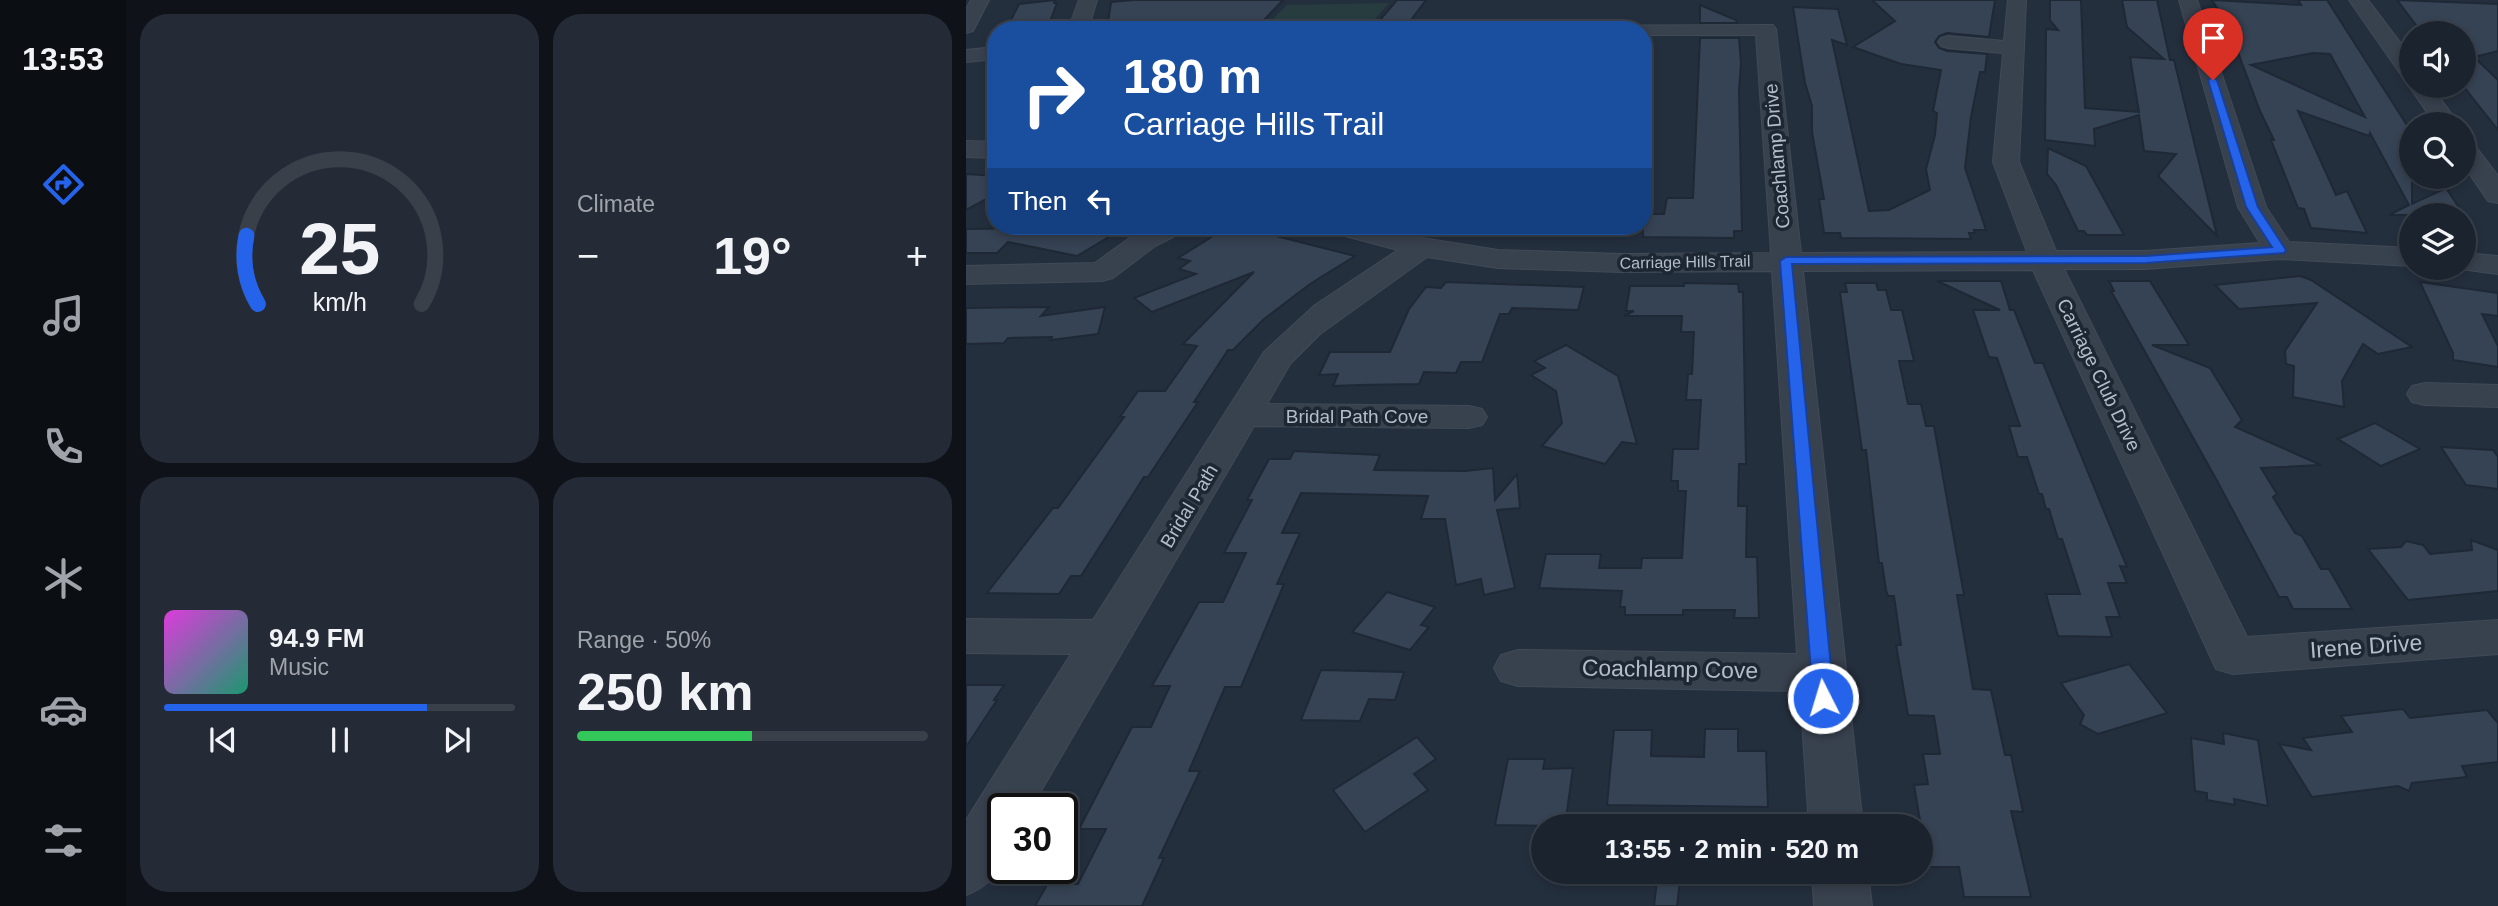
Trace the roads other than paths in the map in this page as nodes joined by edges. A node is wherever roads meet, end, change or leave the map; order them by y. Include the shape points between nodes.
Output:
1 (980, 0) edge
2 (1087, 0) edge
3 (2017, 0) edge
4 (2188, 0) edge
5 (2358, 0) edge
6 (1081, 21) edge
7 (966, 27) edge
8 (1652, 30) edge
9 (1948, 43) dead end
10 (2014, 48) junction
11 (987, 54) edge
12 (966, 57) edge
13 (2399, 57) edge
14 (966, 149) edge
15 (987, 150) edge
16 (2476, 165) edge
17 (2498, 195) edge
18 (1155, 235) edge
19 (1375, 235) edge
20 (1422, 247) junction
21 (2280, 250) junction
22 (2399, 256) edge
23 (2045, 259) junction
24 (1786, 261) junction
25 (2476, 263) edge
26 (2498, 265) edge
27 (966, 275) edge
28 (2425, 394) dead end
29 (2498, 396) edge
30 (1244, 415) junction
31 (1469, 417) dead end
32 (966, 636) edge
33 (1109, 637) junction
34 (2498, 637) edge
35 (2233, 656) joint
36 (1518, 668) dead end
37 (1821, 673) junction
38 (1013, 793) edge
39 (1835, 814) edge
40 (987, 835) edge
41 (966, 869) edge
42 (1841, 884) edge
43 (1843, 906) edge

1 - 7 street
2 - 6 street
3 - 10 street, Carriage Club Drive
4 - 21 street via 2248,197
5 - 13 street
8 - 24 street, Coachlamp Drive via 1766,29
9 - 10 street
10 - 23 street, Carriage Club Drive via 2006,162
11 - 12 street
14 - 15 street
16 - 17 street
18 - 27 street via 1102,272
19 - 20 street, Carriage Hills Trail
20 - 24 street, Carriage Hills Trail via 1498,259
20 - 30 street, Bridal Path via 1294,338 1276,359
21 - 22 street, Carriage Hills Trail
21 - 23 street, Carriage Hills Trail via 2146,260
23 - 24 street, Carriage Hills Trail
23 - 35 street, Carriage Club Drive
24 - 37 street, Coachlamp Drive
25 - 26 street
28 - 29 street
30 - 31 street, Bridal Path Cove
30 - 33 street, Bridal Path
32 - 33 street
33 - 38 street, Bridal Path
34 - 35 street, Irene Drive
36 - 37 street, Coachlamp Cove
37 - 39 street, Coachlamp Drive
40 - 41 street, Bridal Path
42 - 43 street

